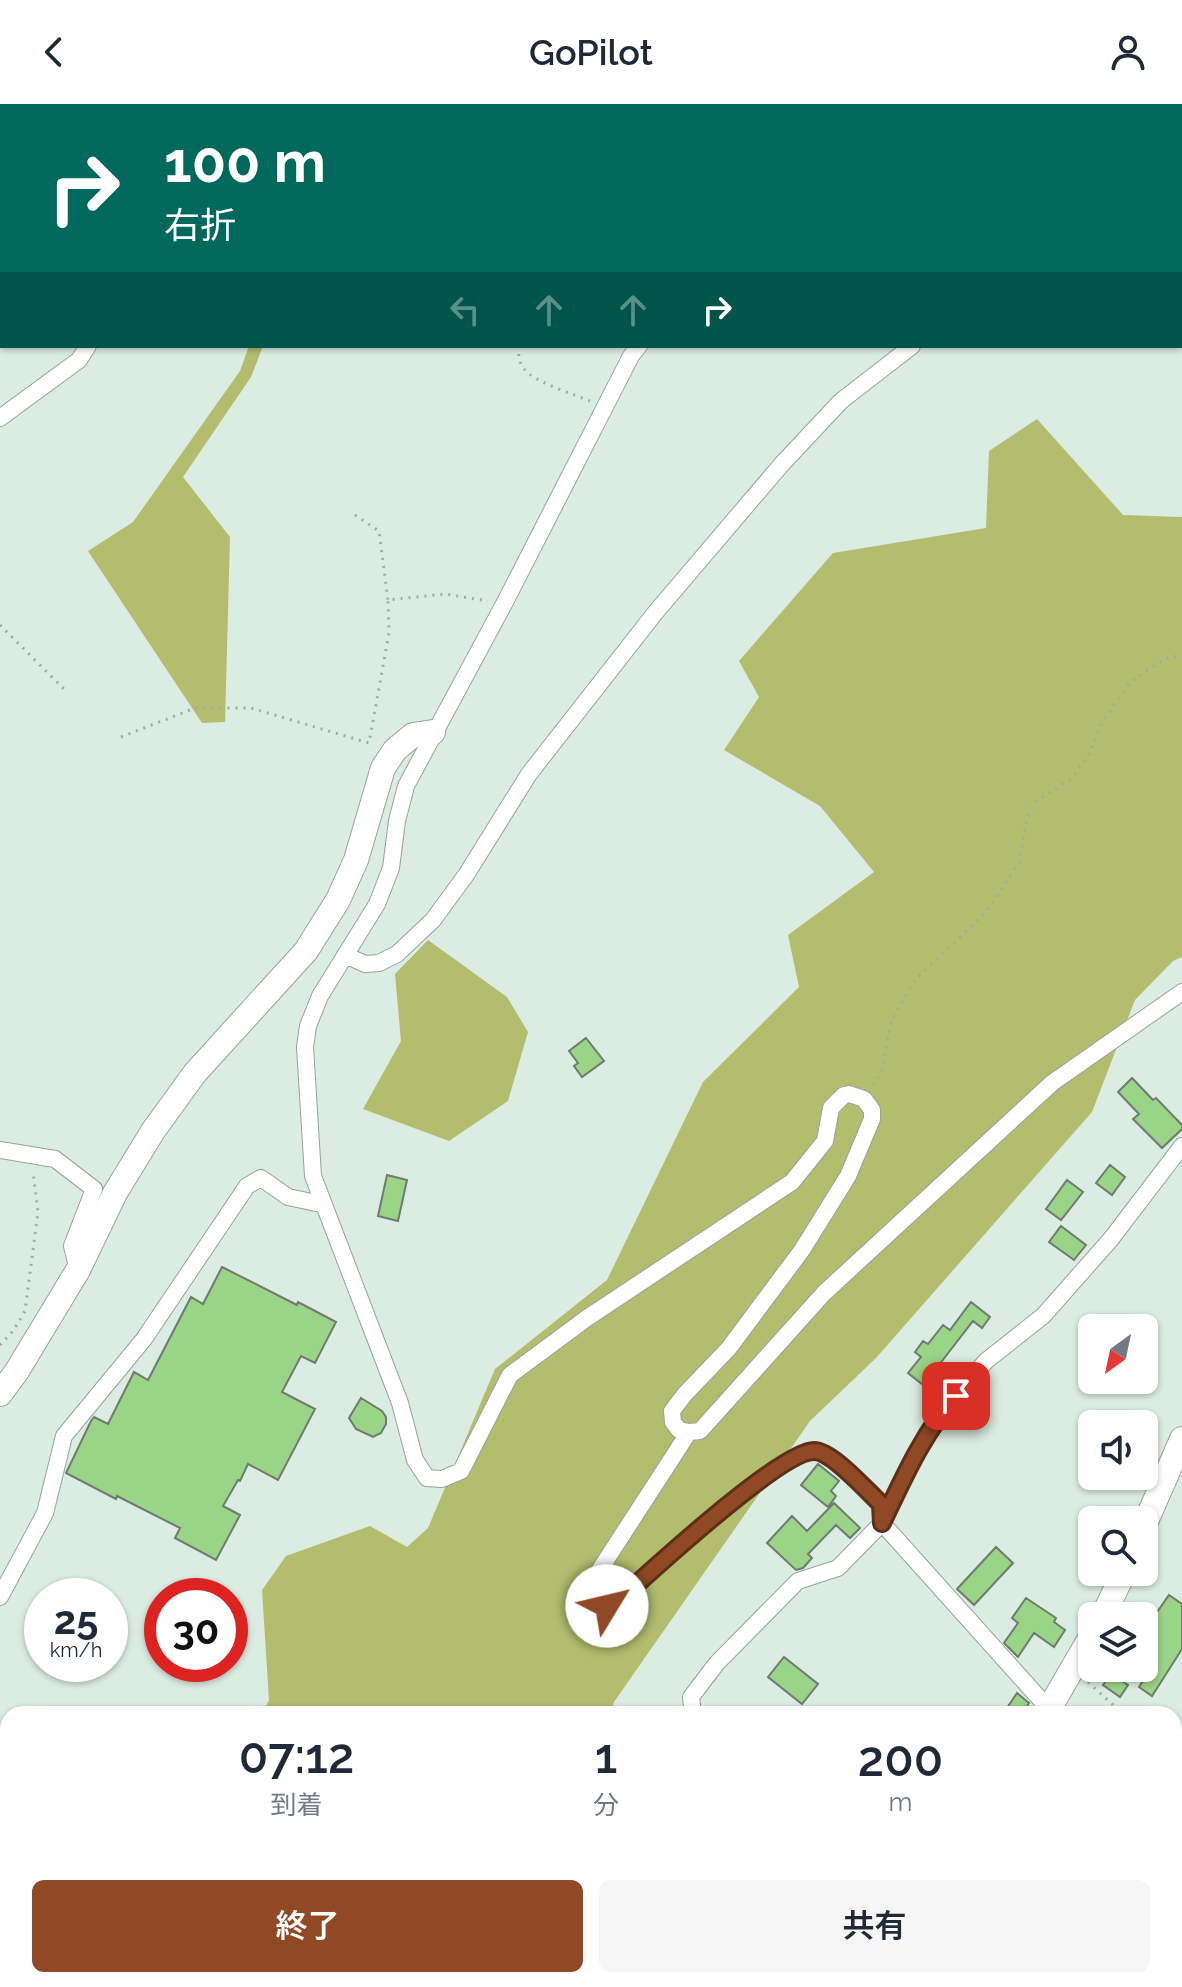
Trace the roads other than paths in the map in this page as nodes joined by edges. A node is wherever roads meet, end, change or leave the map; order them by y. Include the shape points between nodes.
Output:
1 (87, 348) edge
2 (637, 348) edge
3 (909, 348) edge
4 (0, 418) edge
5 (433, 732) junction
6 (345, 955) junction
7 (1182, 992) edge
8 (1182, 1146) edge
9 (0, 1150) edge
10 (321, 1204) junction
11 (78, 1270) junction
12 (0, 1394) edge
13 (689, 1432) junction
14 (1182, 1439) edge
15 (1153, 1506) edge
16 (882, 1523) junction
17 (0, 1597) edge
18 (1078, 1661) edge
19 (692, 1706) edge
20 (1043, 1706) edge
21 (1052, 1706) edge

1 - 4 street via 79,360
2 - 5 street
3 - 6 street via 841,401 655,613 529,774 433,920 397,954 379,963 365,964
5 - 6 street via 406,786 391,868 377,904
5 - 11 street via 413,735 383,768 356,860 338,900 306,951 195,1073 153,1131 115,1193
6 - 10 street via 320,996 305,1047 313,1176
7 - 13 street via 1052,1083 824,1293 714,1418 700,1431
8 - 16 street via 1043,1316 986,1361 941,1413
9 - 11 street via 55,1159 94,1189 72,1246
10 - 13 street via 400,1403 415,1460 427,1478 442,1479 461,1471 510,1375 792,1182 825,1141 831,1108 844,1095 864,1099 872,1119 848,1176 802,1250 729,1348 672,1411 679,1430
10 - 17 street via 288,1197 261,1178 247,1186 144,1339 64,1436 45,1513
11 - 12 street
13 - 16 street via 595,1577 591,1591 599,1605 619,1600 790,1458 814,1451 827,1455 881,1504
14 - 15 street
16 - 19 street via 838,1568 798,1581 727,1653 691,1697
16 - 20 street
18 - 21 street

